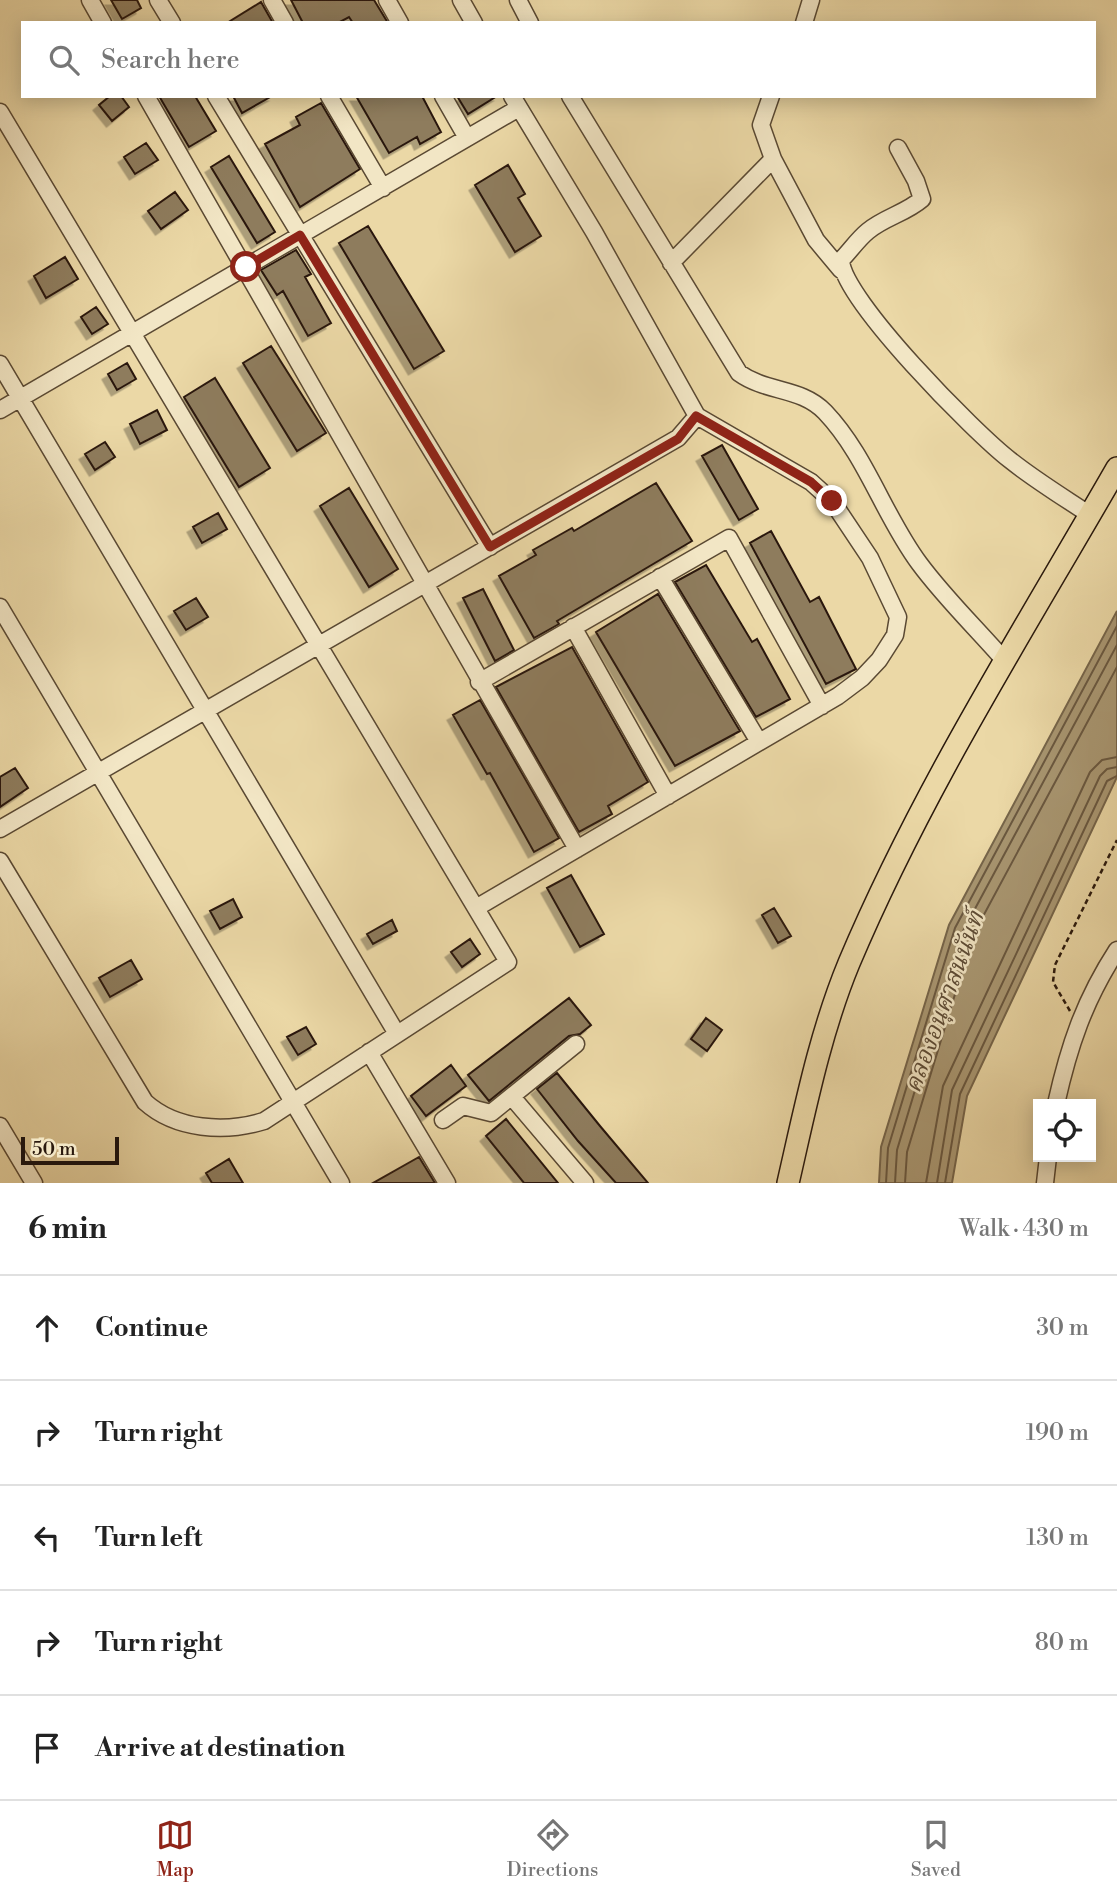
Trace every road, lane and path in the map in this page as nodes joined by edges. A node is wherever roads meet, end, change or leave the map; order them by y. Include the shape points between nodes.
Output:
1 (90, 0) edge
2 (158, 0) edge
3 (272, 0) edge
4 (387, 0) edge
5 (461, 0) edge
6 (517, 0) edge
7 (811, 0) edge
8 (102, 21) edge
9 (171, 21) edge
10 (284, 21) edge
11 (399, 21) edge
12 (473, 21) edge
13 (529, 21) edge
14 (804, 21) edge
15 (147, 98) edge
16 (217, 98) edge
17 (330, 98) edge
18 (444, 98) edge
19 (571, 98) edge
20 (770, 98) edge
21 (515, 103) edge
22 (0, 112) edge
23 (467, 138) junction
24 (898, 148) dead end
25 (773, 159) junction
26 (383, 188) junction
27 (300, 235) junction
28 (671, 263) junction
29 (246, 267) junction
30 (841, 270) junction
31 (132, 333) junction
32 (0, 364) edge
33 (20, 398) junction
34 (0, 410) edge
35 (696, 416) junction
36 (1117, 468) edge
37 (1090, 515) junction
38 (490, 547) junction
39 (660, 577) junction
40 (426, 584) junction
41 (0, 607) edge
42 (573, 627) junction
43 (319, 645) junction
44 (1004, 660) junction
45 (480, 682) junction
46 (822, 706) junction
47 (206, 711) junction
48 (759, 742) junction
49 (98, 773) junction
50 (668, 796) junction
51 (0, 830) edge
52 (1117, 840) edge
53 (578, 849) junction
54 (0, 861) edge
55 (476, 908) junction
56 (1117, 950) edge
57 (1079, 1021) junction
58 (397, 1034) junction
59 (576, 1044) dead end
60 (369, 1052) junction
61 (512, 1097) junction
62 (1057, 1099) edge
63 (293, 1102) junction
64 (443, 1120) dead end
65 (0, 1126) edge
66 (1047, 1162) edge
67 (34, 1183) edge
68 (341, 1183) edge
69 (447, 1183) edge
70 (585, 1183) edge
71 (788, 1183) edge
72 (1045, 1183) edge

1 - 8 street
2 - 9 street
3 - 10 street
4 - 11 street
5 - 12 street
6 - 13 street
7 - 14 street
15 - 29 street
16 - 27 street
17 - 26 street
18 - 23 street
19 - 28 street
20 - 25 street via 761,125
21 - 23 street
21 - 35 street via 594,232
22 - 31 street
23 - 26 street
24 - 30 street via 922,199 867,232 841,260
25 - 28 street
25 - 30 street via 816,240
26 - 27 street
27 - 29 street
27 - 38 street
28 - 44 street via 739,373 756,385 803,395 825,412 865,469 918,563
29 - 31 street
29 - 40 street
30 - 37 street via 870,313 927,380 1008,459
31 - 33 street
31 - 43 street
32 - 33 street
33 - 34 street
33 - 47 street
35 - 38 street via 678,439
35 - 46 street via 811,482 870,558 888,593 898,617 895,635 862,678
36 - 37 main road
37 - 44 main road
38 - 40 street
39 - 42 street
39 - 46 street via 729,538
39 - 48 street
40 - 43 street
40 - 45 street
41 - 49 street
42 - 45 street
42 - 50 street
43 - 47 street
43 - 55 street
44 - 71 main road via 890,873 848,965 815,1066
45 - 53 street
46 - 48 street
47 - 49 street
47 - 58 street
48 - 50 street
49 - 51 street
49 - 63 street
50 - 53 street
52 - 57 path via 1055,965 1053,982
53 - 55 street
54 - 63 street via 145,1102 159,1115 187,1124 245,1127
55 - 58 street via 508,962
56 - 57 street
57 - 62 street
58 - 60 street
59 - 61 street
60 - 63 street
60 - 69 street
61 - 64 street via 491,1113 463,1106
61 - 70 street
63 - 68 street
65 - 67 street
66 - 72 street

